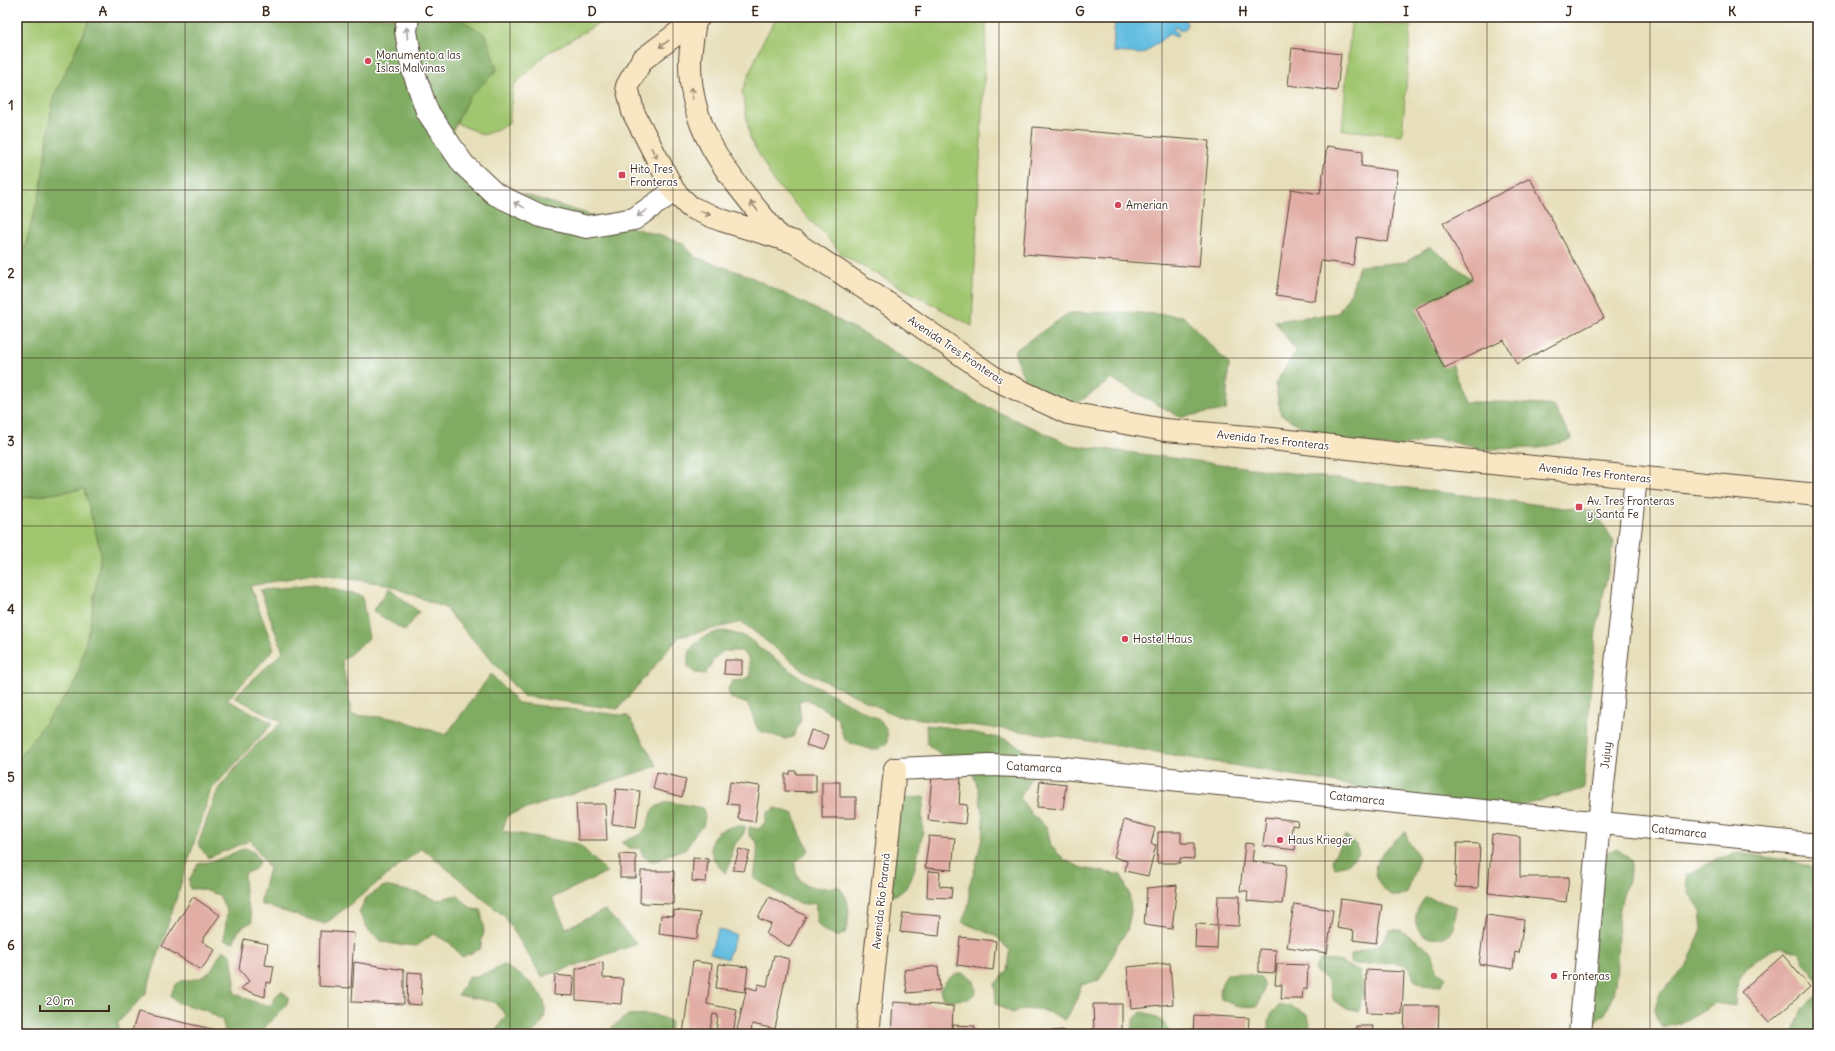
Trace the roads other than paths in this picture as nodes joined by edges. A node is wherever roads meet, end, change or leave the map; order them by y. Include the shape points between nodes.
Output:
1 (408, 17) edge
2 (697, 19) edge
3 (674, 191) junction
4 (778, 236) junction
5 (1636, 477) junction
6 (1818, 495) edge
7 (895, 769) joint
8 (1599, 823) junction
9 (1818, 845) edge
10 (866, 1034) edge
11 (1580, 1034) edge

3 -> 1 street via 634,219 587,227 541,216 495,194 463,164 427,111 412,67 406,31
2 -> 3 main road, Avenida Tres Fronteras via 642,60 627,86 633,112
4 -> 2 main road via 724,168 705,136 693,104 690,63
3 -> 4 main road, Avenida Tres Fronteras via 690,207 721,220
4 - 5 main road, Avenida Tres Fronteras via 794,242 893,307 998,381 1068,413 1165,430
5 - 6 main road, Avenida Tres Fronteras
5 - 8 street, Jujuy
7 - 8 street, Catamarca via 991,765 1062,768
7 - 10 main road, Avenida Río Paraná
8 - 9 street, Catamarca
8 - 11 street, Jujuy

